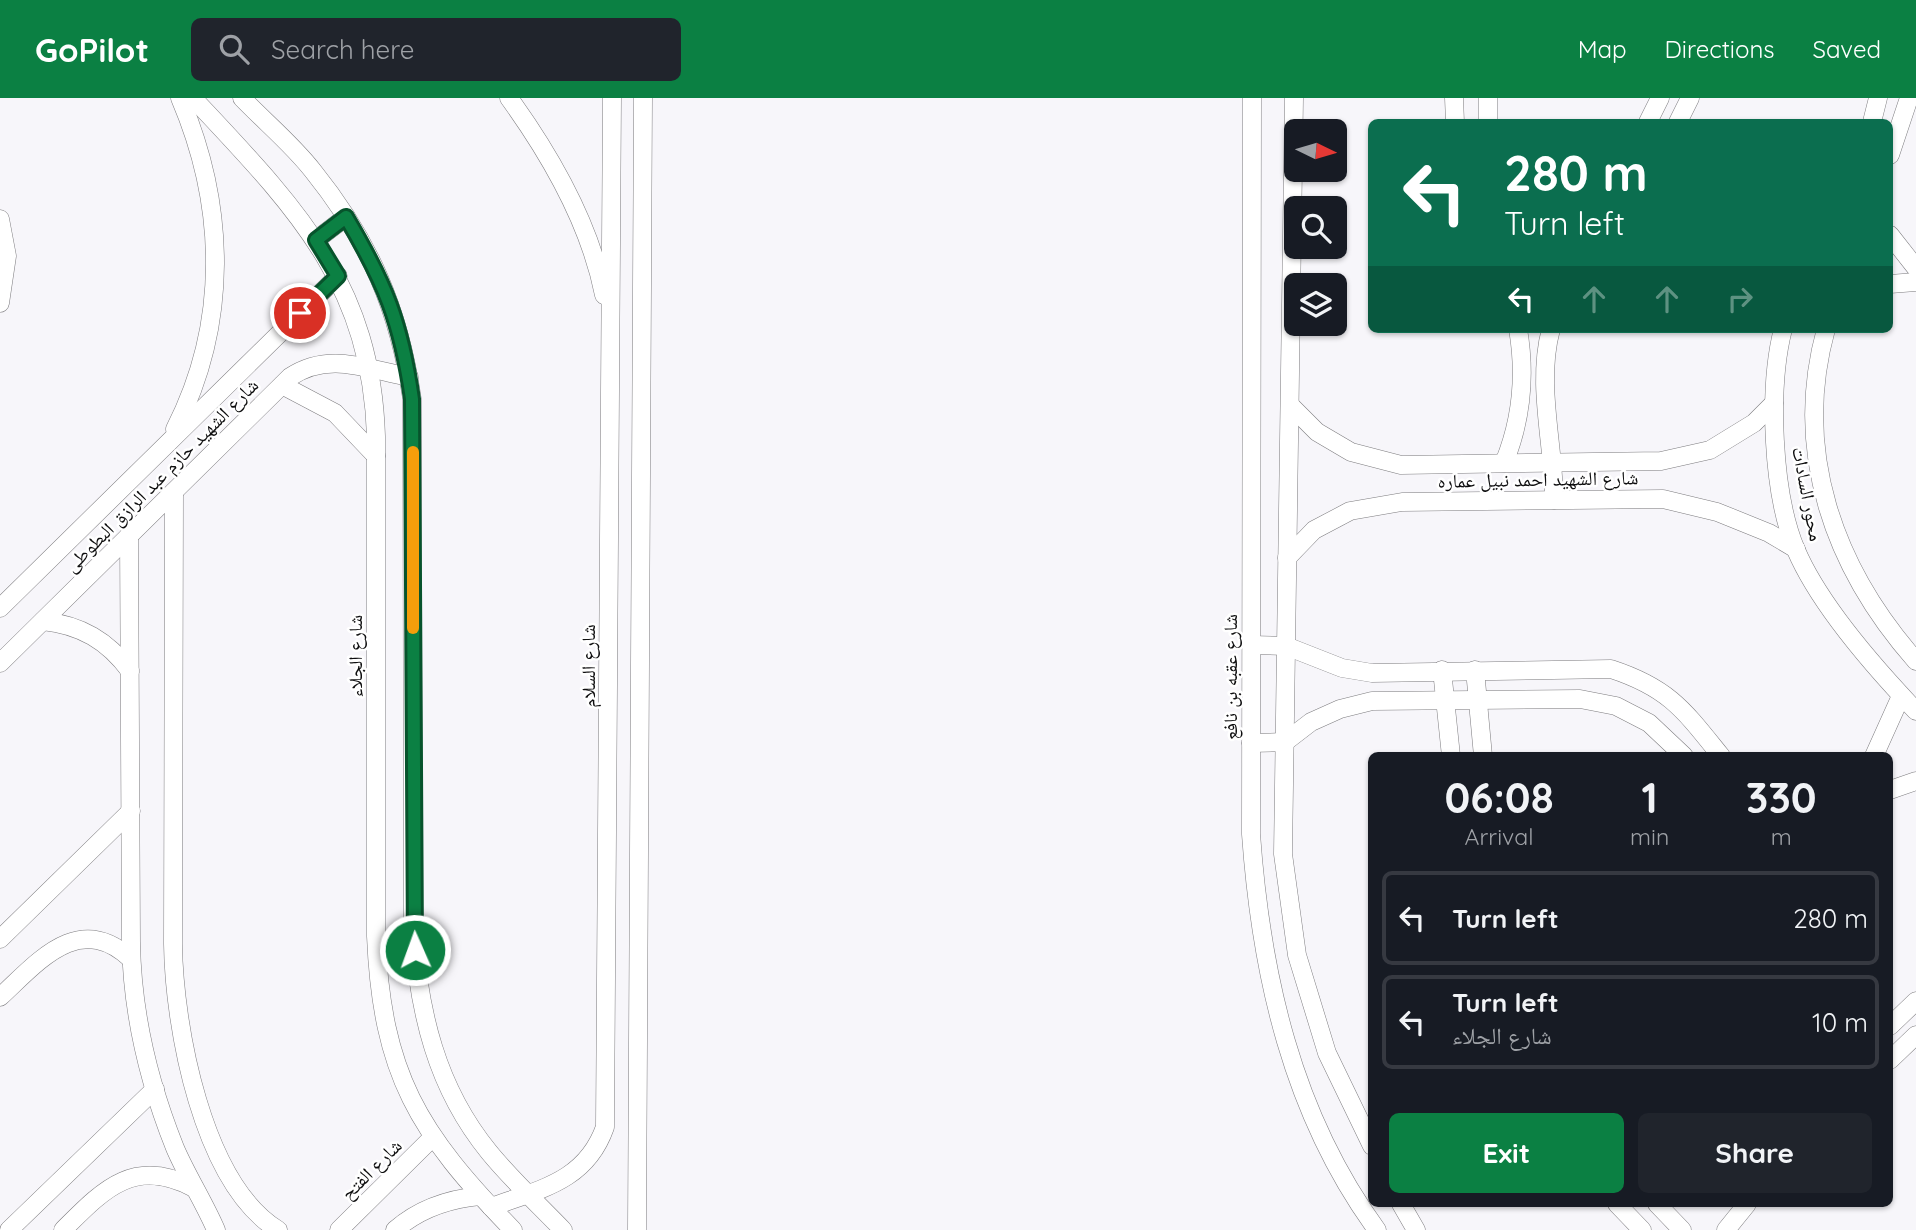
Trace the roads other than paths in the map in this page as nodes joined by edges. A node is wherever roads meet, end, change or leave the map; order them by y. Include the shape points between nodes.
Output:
1 (180, 98) edge
2 (193, 98) edge
3 (242, 98) edge
4 (509, 98) edge
5 (612, 98) edge
6 (643, 98) edge
7 (1252, 98) edge
8 (1294, 98) edge
9 (1454, 98) edge
10 (1488, 98) edge
11 (1660, 98) edge
12 (1690, 98) edge
13 (1878, 98) edge
14 (1909, 98) edge
15 (1454, 119) edge
16 (1488, 119) edge
17 (1650, 119) edge
18 (1680, 119) edge
19 (1873, 119) edge
20 (1893, 146) edge
21 (346, 217) junction
22 (0, 219) edge
23 (1893, 239) edge
24 (316, 240) junction
25 (1916, 268) edge
26 (338, 276) junction
27 (1916, 282) edge
28 (1893, 284) edge
29 (0, 303) edge
30 (611, 333) junction
31 (643, 333) junction
32 (1518, 333) edge
33 (1550, 333) edge
34 (1783, 333) edge
35 (1825, 333) edge
36 (370, 370) junction
37 (409, 377) junction
38 (282, 385) junction
39 (1774, 403) junction
40 (1290, 405) junction
41 (169, 441) junction
42 (376, 456) junction
43 (1504, 463) junction
44 (1554, 463) junction
45 (174, 492) junction
46 (1554, 500) junction
47 (130, 536) junction
48 (1796, 550) junction
49 (1287, 558) junction
50 (0, 608) edge
51 (43, 621) junction
52 (1251, 645) junction
53 (1286, 646) junction
54 (1916, 661) edge
55 (0, 663) edge
56 (1442, 670) junction
57 (1475, 670) junction
58 (130, 671) junction
59 (1901, 696) junction
60 (1445, 698) junction
61 (1477, 699) junction
62 (1916, 711) edge
63 (1284, 742) junction
64 (1251, 743) junction
65 (1451, 752) edge
66 (1483, 752) edge
67 (1680, 752) edge
68 (1718, 752) edge
69 (1876, 752) edge
70 (1916, 781) edge
71 (1893, 789) edge
72 (131, 811) junction
73 (0, 939) edge
74 (131, 959) junction
75 (0, 997) edge
76 (1914, 1008) edge
77 (1893, 1024) edge
78 (1916, 1035) edge
79 (1893, 1057) edge
80 (155, 1089) junction
81 (432, 1138) junction
82 (1368, 1138) edge
83 (194, 1188) junction
84 (528, 1194) junction
85 (485, 1202) junction
86 (1403, 1207) edge
87 (1620, 1207) edge
88 (1660, 1207) edge
89 (1744, 1207) edge
90 (9, 1230) edge
91 (63, 1230) edge
92 (216, 1230) edge
93 (278, 1230) edge
94 (339, 1230) edge
95 (395, 1230) edge
96 (513, 1230) edge
97 (563, 1230) edge
98 (637, 1230) edge
99 (1377, 1230) edge
100 (1416, 1230) edge
101 (1642, 1230) edge
102 (1682, 1230) edge
103 (1726, 1230) edge

1 - 41 street via 211,195 216,265 204,356
2 - 24 street, شارع الجلاء via 281,192
3 - 21 street via 312,169
4 - 30 street via 557,174 581,225 600,278
5 - 30 street, شارع السلام
6 - 31 street
7 - 52 street, شارع عقبه بن نافع
8 - 40 street
9 - 15 street
10 - 16 street
11 - 17 street
12 - 18 street
13 - 19 street
14 - 20 street
21 - 24 street
21 - 37 street via 388,292
22 - 29 street via 7,256
23 - 25 street
24 - 26 street, شارع الجلاء
26 - 36 street, شارع الجلاء
26 - 41 street, شارع الشهيد حازم عبد الرازق البطوطى
27 - 28 street
30 - 31 street
30 - 84 street, شارع السلام via 605,1127 598,1146 579,1169
31 - 98 street
32 - 43 street via 1522,394 1517,430
33 - 44 street via 1545,393
34 - 39 street, محور السادات
35 - 54 street, محور السادات via 1815,369 1814,436 1825,502 1848,565 1882,622
36 - 37 street, شارع الشهيد حازم عبد الرازق البطوطى
36 - 38 street, شارع الشهيد حازم عبد الرازق البطوطى via 347,362 323,362
36 - 42 street, شارع الجلاء
37 - 84 street via 418,990 432,1047 455,1101 488,1151
38 - 42 street via 335,413
38 - 45 street, شارع الشهيد حازم عبد الرازق البطوطى
39 - 44 street, شارع الشهيد احمد نبيل عماره via 1755,423 1710,450 1661,461
39 - 48 street, محور السادات via 1776,453
40 - 43 street, شارع الشهيد احمد نبيل عماره via 1317,432 1376,461 1401,465
40 - 49 street
41 - 50 street, شارع الشهيد حازم عبد الرازق البطوطى
42 - 81 street, شارع الجلاء via 378,983 397,1066
43 - 44 street, شارع الشهيد احمد نبيل عماره
44 - 46 street
45 - 47 street, شارع الشهيد حازم عبد الرازق البطوطى
45 - 93 street via 173,944 177,1012 189,1074 210,1134 247,1203
46 - 48 street, شارع الشهيد احمد نبيل عماره via 1662,499 1717,512 1769,533
46 - 49 street, شارع الشهيد احمد نبيل عماره via 1390,502 1350,511 1314,530
47 - 51 street, شارع الشهيد حازم عبد الرازق البطوطى
47 - 58 street
48 - 59 street, محور السادات via 1835,614
49 - 53 street
51 - 55 street, شارع الشهيد حازم عبد الرازق البطوطى
51 - 58 street via 86,631 111,648
52 - 53 street
52 - 64 street, شارع عقبه بن نافع
53 - 56 street via 1342,668 1372,673
53 - 63 street
56 - 57 street
56 - 60 street
57 - 61 street
57 - 68 street via 1611,669 1646,681 1675,701
58 - 72 street
59 - 62 street, محور السادات
59 - 69 street
60 - 61 street
60 - 63 street via 1372,701 1340,709 1311,722
60 - 65 street
61 - 66 street
61 - 67 street via 1580,699 1616,706 1649,723
63 - 64 street
63 - 82 street via 1283,854 1297,955 1327,1053
64 - 99 street, شارع عقبه بن نافع via 1257,915 1272,996 1296,1073 1329,1148
70 - 71 street
72 - 73 street
72 - 74 street
74 - 75 street via 103,942 69,942 49,952
74 - 80 street via 140,1029
76 - 77 street
78 - 79 street
80 - 83 street
80 - 90 street
81 - 85 street, شارع الجلاء
81 - 94 street, شارع الفتح
83 - 91 street via 161,1176 125,1179 100,1192
83 - 92 street
84 - 85 street, شارع السلام
84 - 97 street
85 - 95 street via 438,1204
85 - 96 street, شارع الجلاء
86 - 100 street
87 - 101 street
88 - 102 street
89 - 103 street

